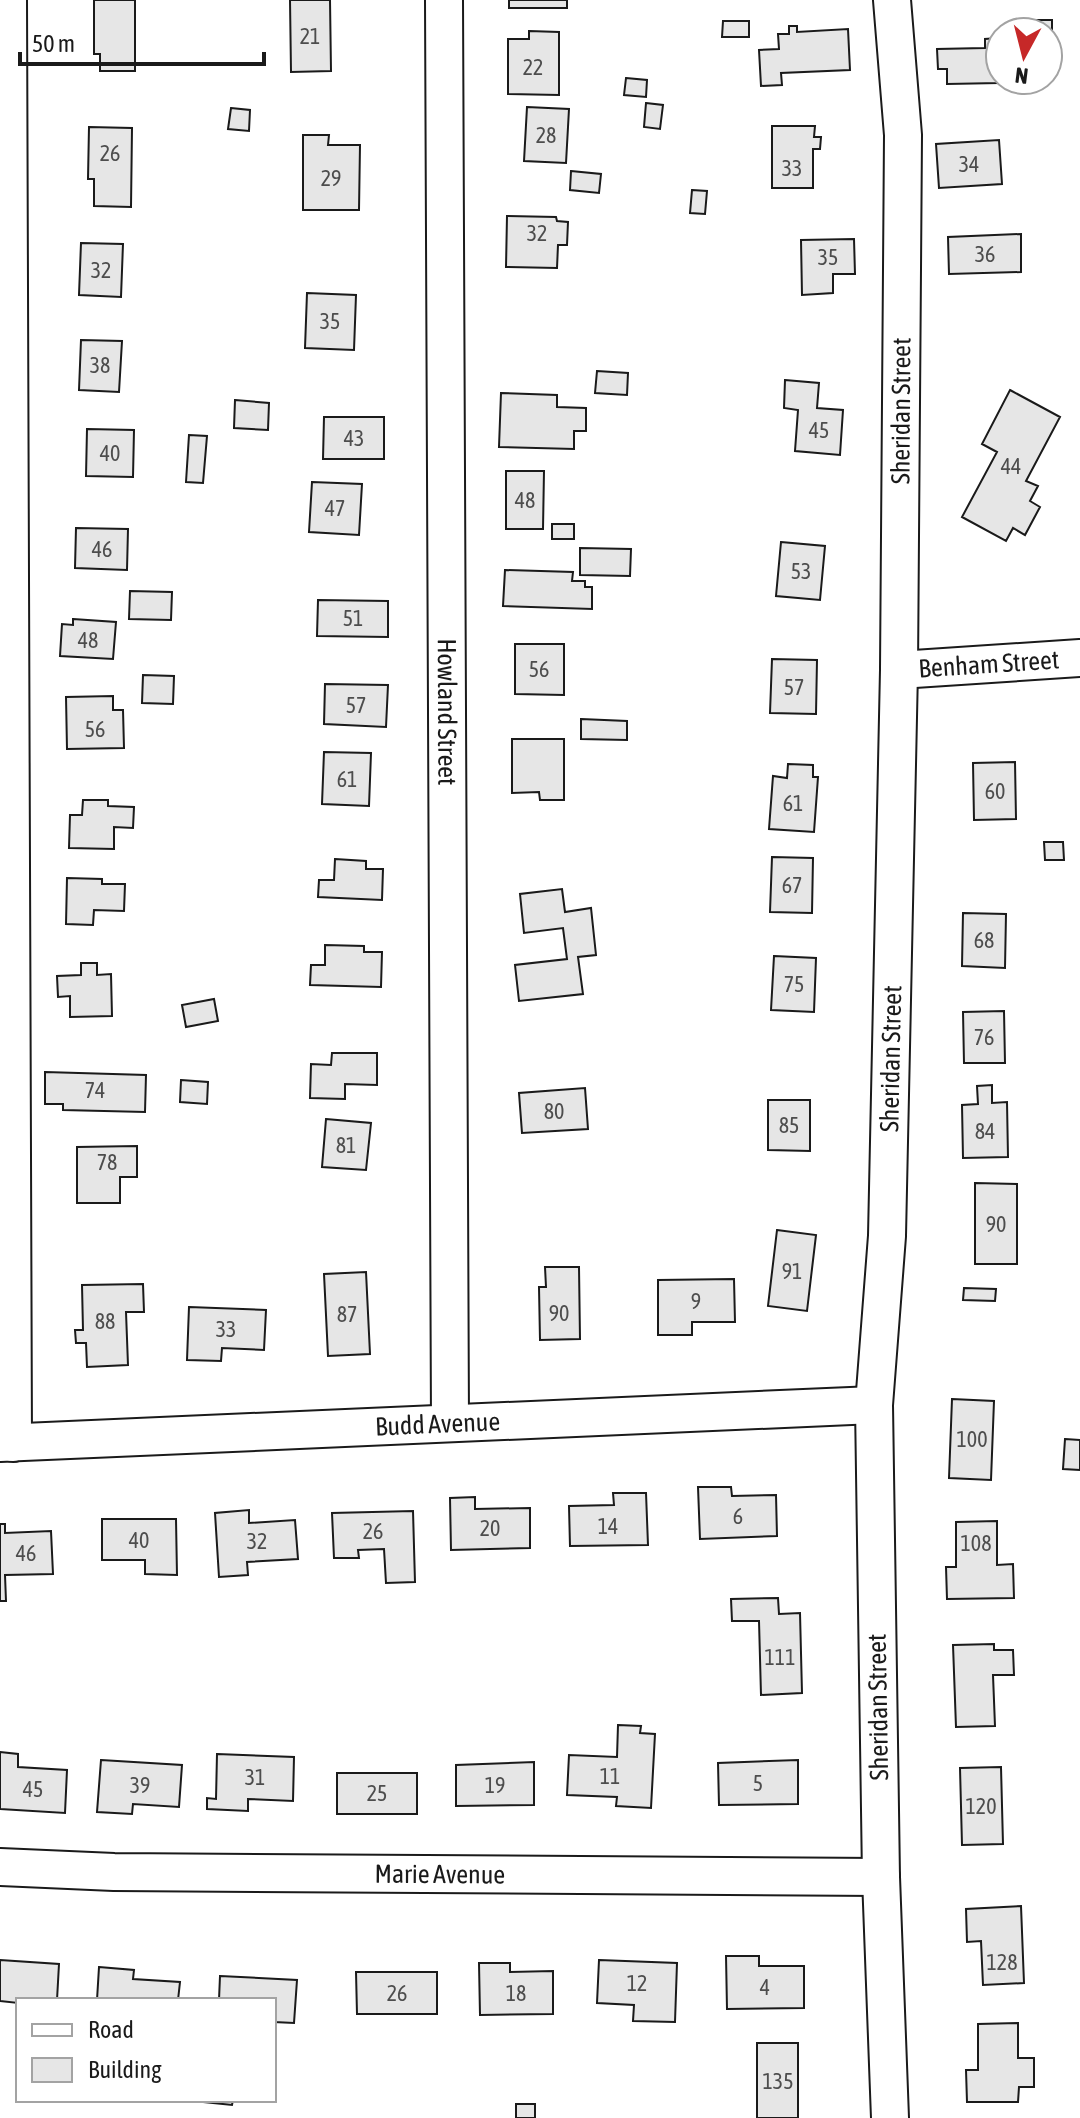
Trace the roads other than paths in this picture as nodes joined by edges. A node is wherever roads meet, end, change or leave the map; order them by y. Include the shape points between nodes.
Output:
1 (8, 0) edge
2 (444, 0) edge
3 (892, 0) edge
4 (1080, 658) edge
5 (899, 670) junction
6 (874, 1405) junction
7 (450, 1423) junction
8 (6, 1443) edge
9 (0, 1867) edge
10 (881, 1877) junction
11 (890, 2118) edge

1 - 8 street
2 - 7 street, Howland Street
3 - 5 street, Sheridan Street via 903,135
4 - 5 street, Benham Street
5 - 6 street, Sheridan Street via 887,1236
6 - 7 street, Budd Avenue
6 - 10 street, Sheridan Street
7 - 8 street, Budd Avenue
9 - 10 street, Marie Avenue
10 - 11 street, Sheridan Street

